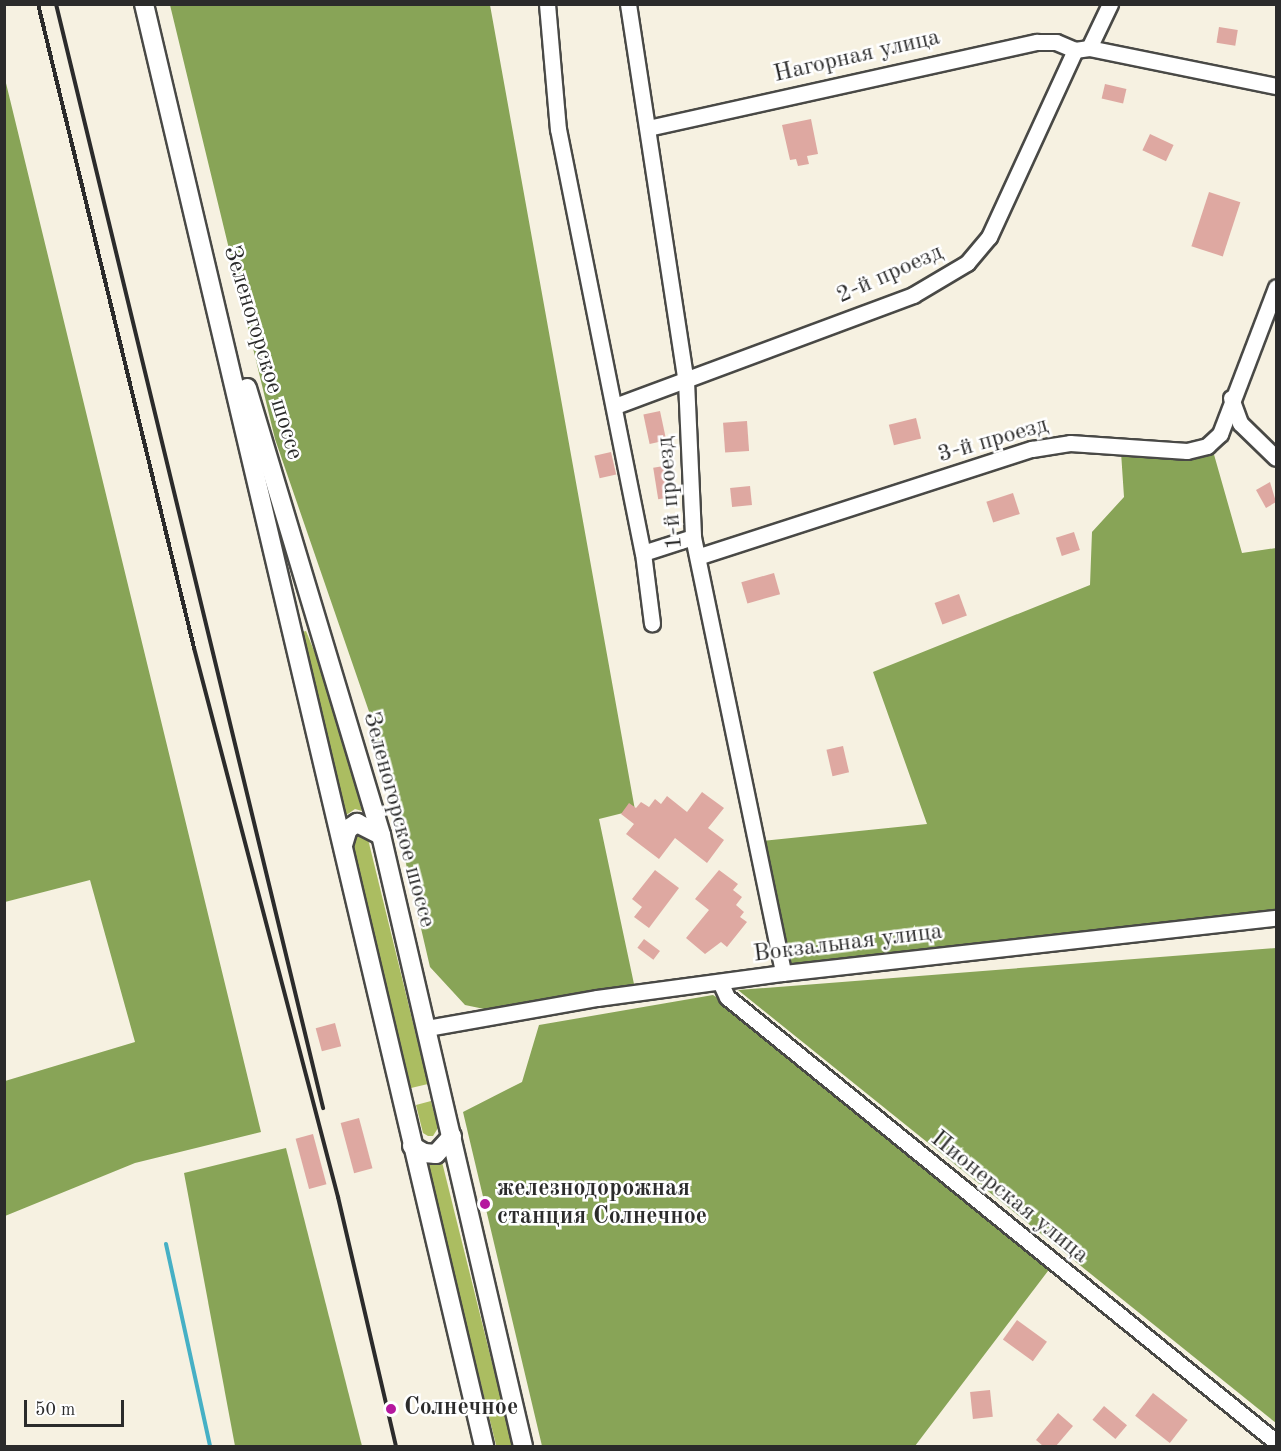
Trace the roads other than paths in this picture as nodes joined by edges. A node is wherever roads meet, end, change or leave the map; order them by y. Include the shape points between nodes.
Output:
1 (144, 4) edge
2 (547, 4) edge
3 (628, 4) edge
4 (1110, 4) edge
5 (1082, 49) junction
6 (1276, 86) edge
7 (648, 128) junction
8 (195, 214) junction
9 (1276, 287) edge
10 (686, 381) junction
11 (1232, 398) junction
12 (615, 406) junction
13 (1276, 458) edge
14 (693, 537) junction
15 (643, 553) junction
16 (700, 556) junction
17 (652, 623) dead end
18 (381, 835) junction
19 (343, 845) junction
20 (1276, 918) edge
21 (783, 973) junction
22 (720, 982) junction
23 (427, 1028) junction
24 (452, 1136) junction
25 (412, 1146) junction
26 (1276, 1442) edge
27 (484, 1446) edge
28 (524, 1446) edge

1 - 8 main road, Зеленогорское шоссе
2 - 12 street via 558,129
3 - 7 street, 1-й проезд
4 - 5 street, 2-й проезд
5 - 6 street, Нагорная улица
5 - 7 street, Нагорная улица via 1037,42
5 - 10 street, 2-й проезд via 989,237 967,263 913,295
7 - 10 street, 1-й проезд
8 - 18 main road, Зеленогорское шоссе
8 - 19 main road, Зеленогорское шоссе
9 - 11 street, 3-й проезд
10 - 12 street, 2-й проезд
10 - 14 street, 1-й проезд
11 - 13 street via 1240,423
11 - 16 street, 3-й проезд via 1220,435 1207,446 1187,451 1070,443 1032,449
12 - 15 street
14 - 15 street
14 - 16 street, 1-й проезд
15 - 17 street
16 - 21 street, 1-й проезд
18 - 19 main road via 357,823 348,829
18 - 23 main road, Зеленогорское шоссе
19 - 25 main road, Зеленогорское шоссе
20 - 21 street, Вокзальная улица
21 - 22 street, Вокзальная улица
22 - 23 street, Вокзальная улица via 597,998
22 - 26 street, Пионерская улица via 728,997
23 - 24 main road, Зеленогорское шоссе
24 - 25 main road via 436,1154
24 - 28 main road, Зеленогорское шоссе
25 - 27 main road, Зеленогорское шоссе

